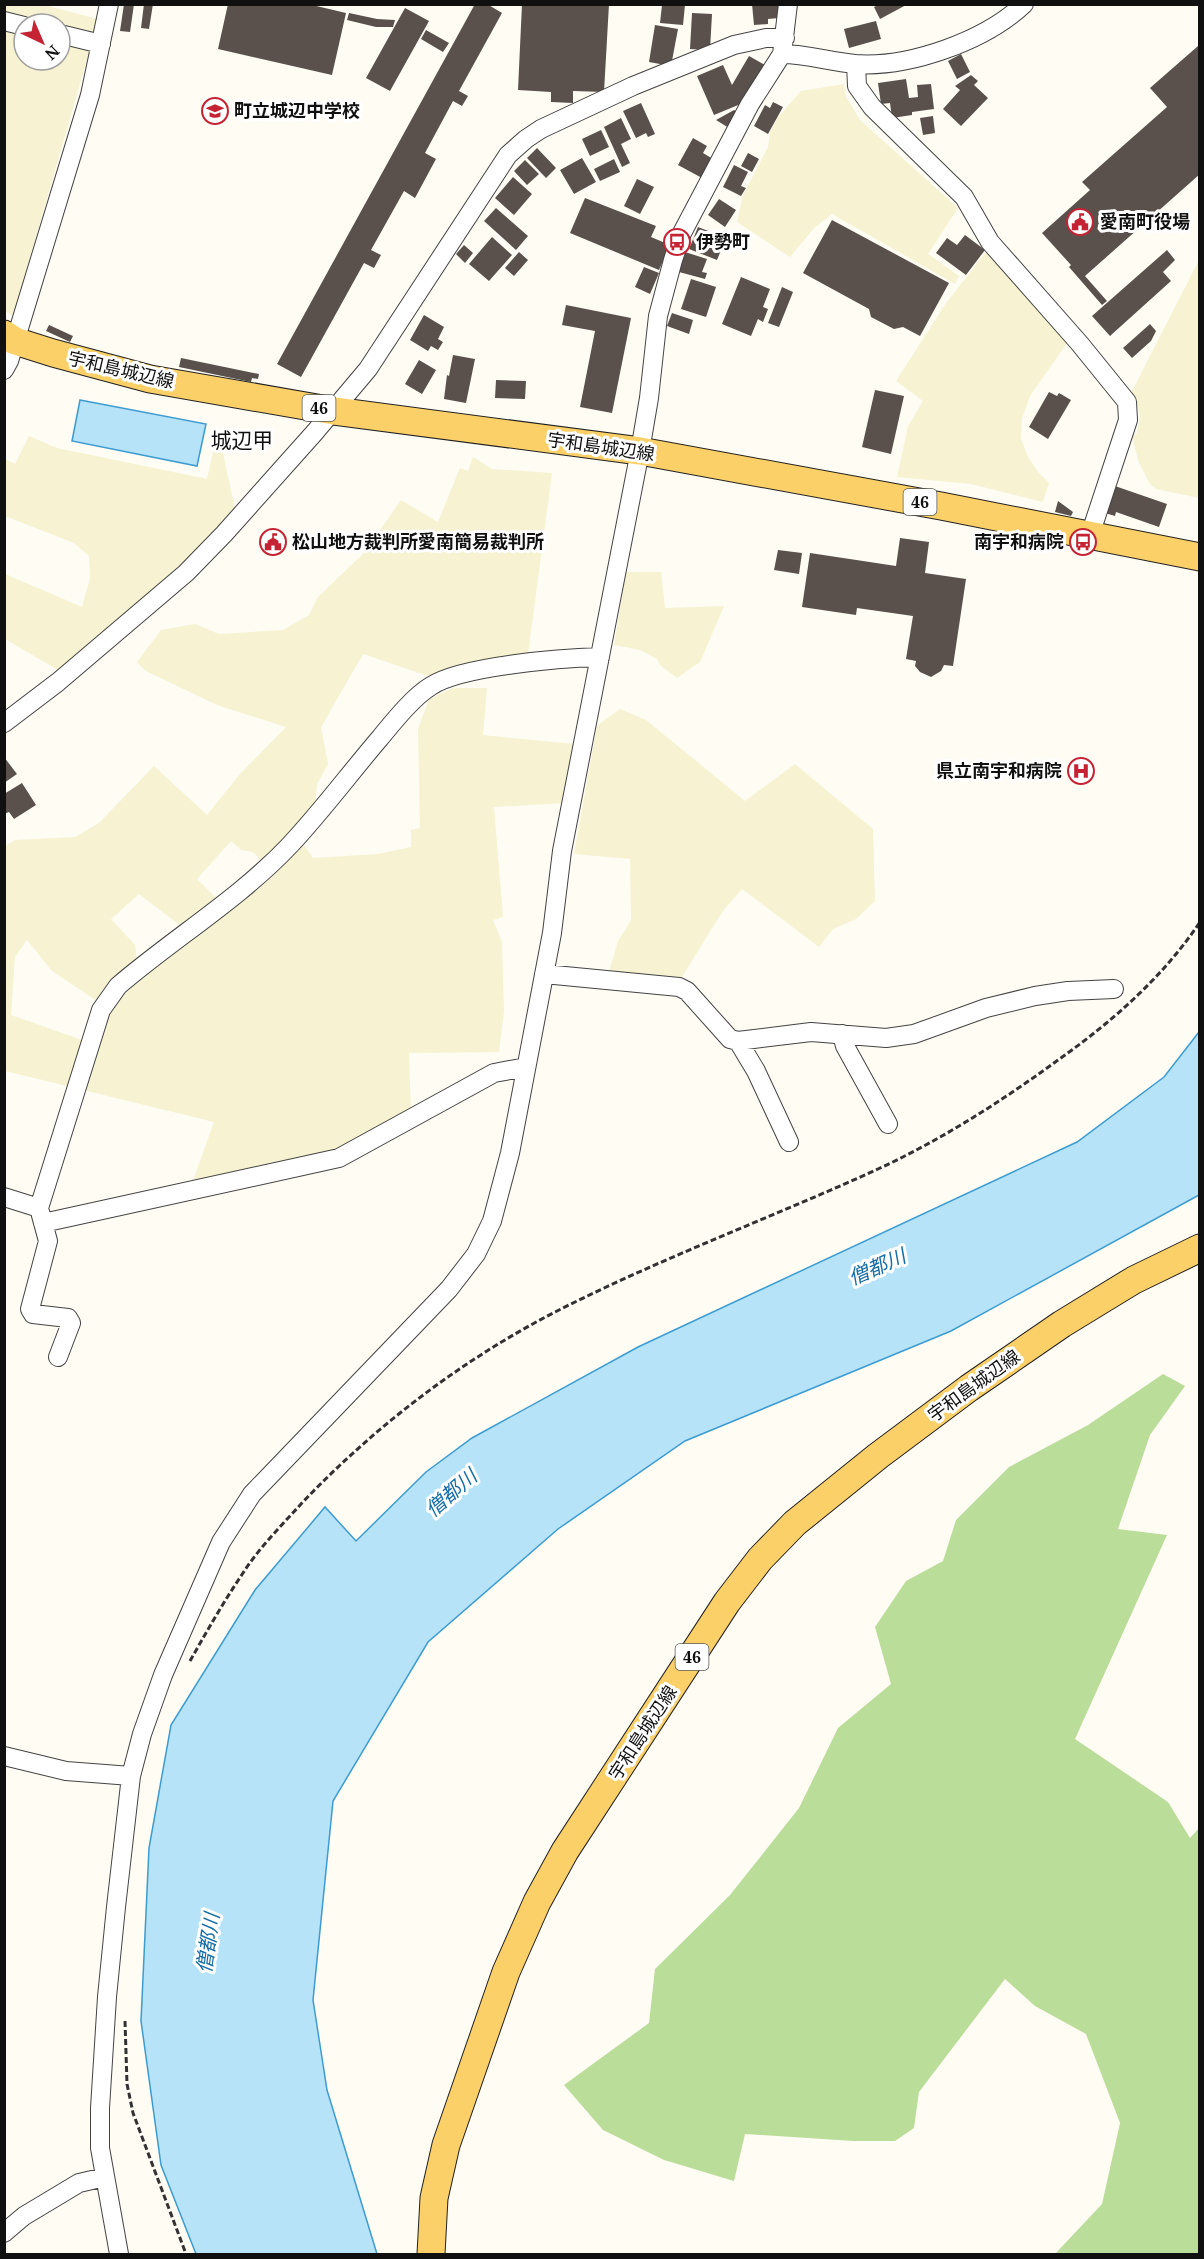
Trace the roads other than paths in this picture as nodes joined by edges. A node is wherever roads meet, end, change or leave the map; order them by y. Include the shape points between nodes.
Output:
1 (109, 4) edge
2 (788, 4) edge
3 (1024, 4) edge
4 (72, 37) edge
5 (101, 44) junction
6 (784, 46) junction
7 (856, 64) junction
8 (10, 338) edge
9 (4, 370) edge
10 (334, 411) junction
11 (640, 451) junction
12 (1090, 535) junction
13 (1200, 557) edge
14 (600, 657) junction
15 (4, 723) edge
16 (544, 974) junction
17 (1114, 989) dead end
18 (842, 1034) junction
19 (738, 1041) junction
20 (526, 1067) junction
21 (888, 1124) dead end
22 (789, 1142) dead end
23 (4, 1197) edge
24 (41, 1216) junction
25 (1200, 1248) edge
26 (58, 1357) dead end
27 (4, 1756) edge
28 (131, 1776) junction
29 (105, 2177) junction
30 (4, 2233) edge
31 (119, 2254) edge
32 (431, 2254) edge

1 - 5 street
2 - 6 street
3 - 7 street via 975,37 930,54
4 - 5 street
5 - 8 street via 90,95
6 - 7 street via 798,54
6 - 10 street via 766,38 734,45 633,86 526,139 508,155 368,369
6 - 11 street via 682,233 658,316
7 - 12 street via 857,86 872,107 964,197 990,242 1127,402 1128,420
8 - 9 street
8 - 10 main road, 宇和島城辺線 / 46 via 150,379
10 - 11 main road, 宇和島城辺線 / 46
10 - 15 street via 186,573
11 - 12 main road, 宇和島城辺線 / 46
11 - 14 street
12 - 13 main road, 宇和島城辺線 / 46
14 - 16 street via 562,851
14 - 24 street via 479,670 430,686 396,719 264,871 118,986 101,1010
16 - 19 street via 679,987 730,1039
16 - 20 street
17 - 18 street via 1035,996 986,1008 914,1034 886,1038
18 - 19 street via 812,1032
18 - 21 street
19 - 22 street
20 - 24 street via 494,1073 339,1158
20 - 28 street via 492,1221 476,1254 441,1297 252,1494 221,1542 188,1615 142,1734
23 - 24 street
24 - 26 street via 48,1241 30,1309 33,1314 68,1318 71,1323
25 - 32 main road, 宇和島城辺線 / 46 via 1134,1280 969,1388 795,1522 760,1559 565,1851 537,1902 506,1972 446,2145 434,2198
27 - 28 street via 66,1772
28 - 29 street via 105,2019 100,2148
29 - 30 street via 79,2183 24,2216
29 - 31 street

